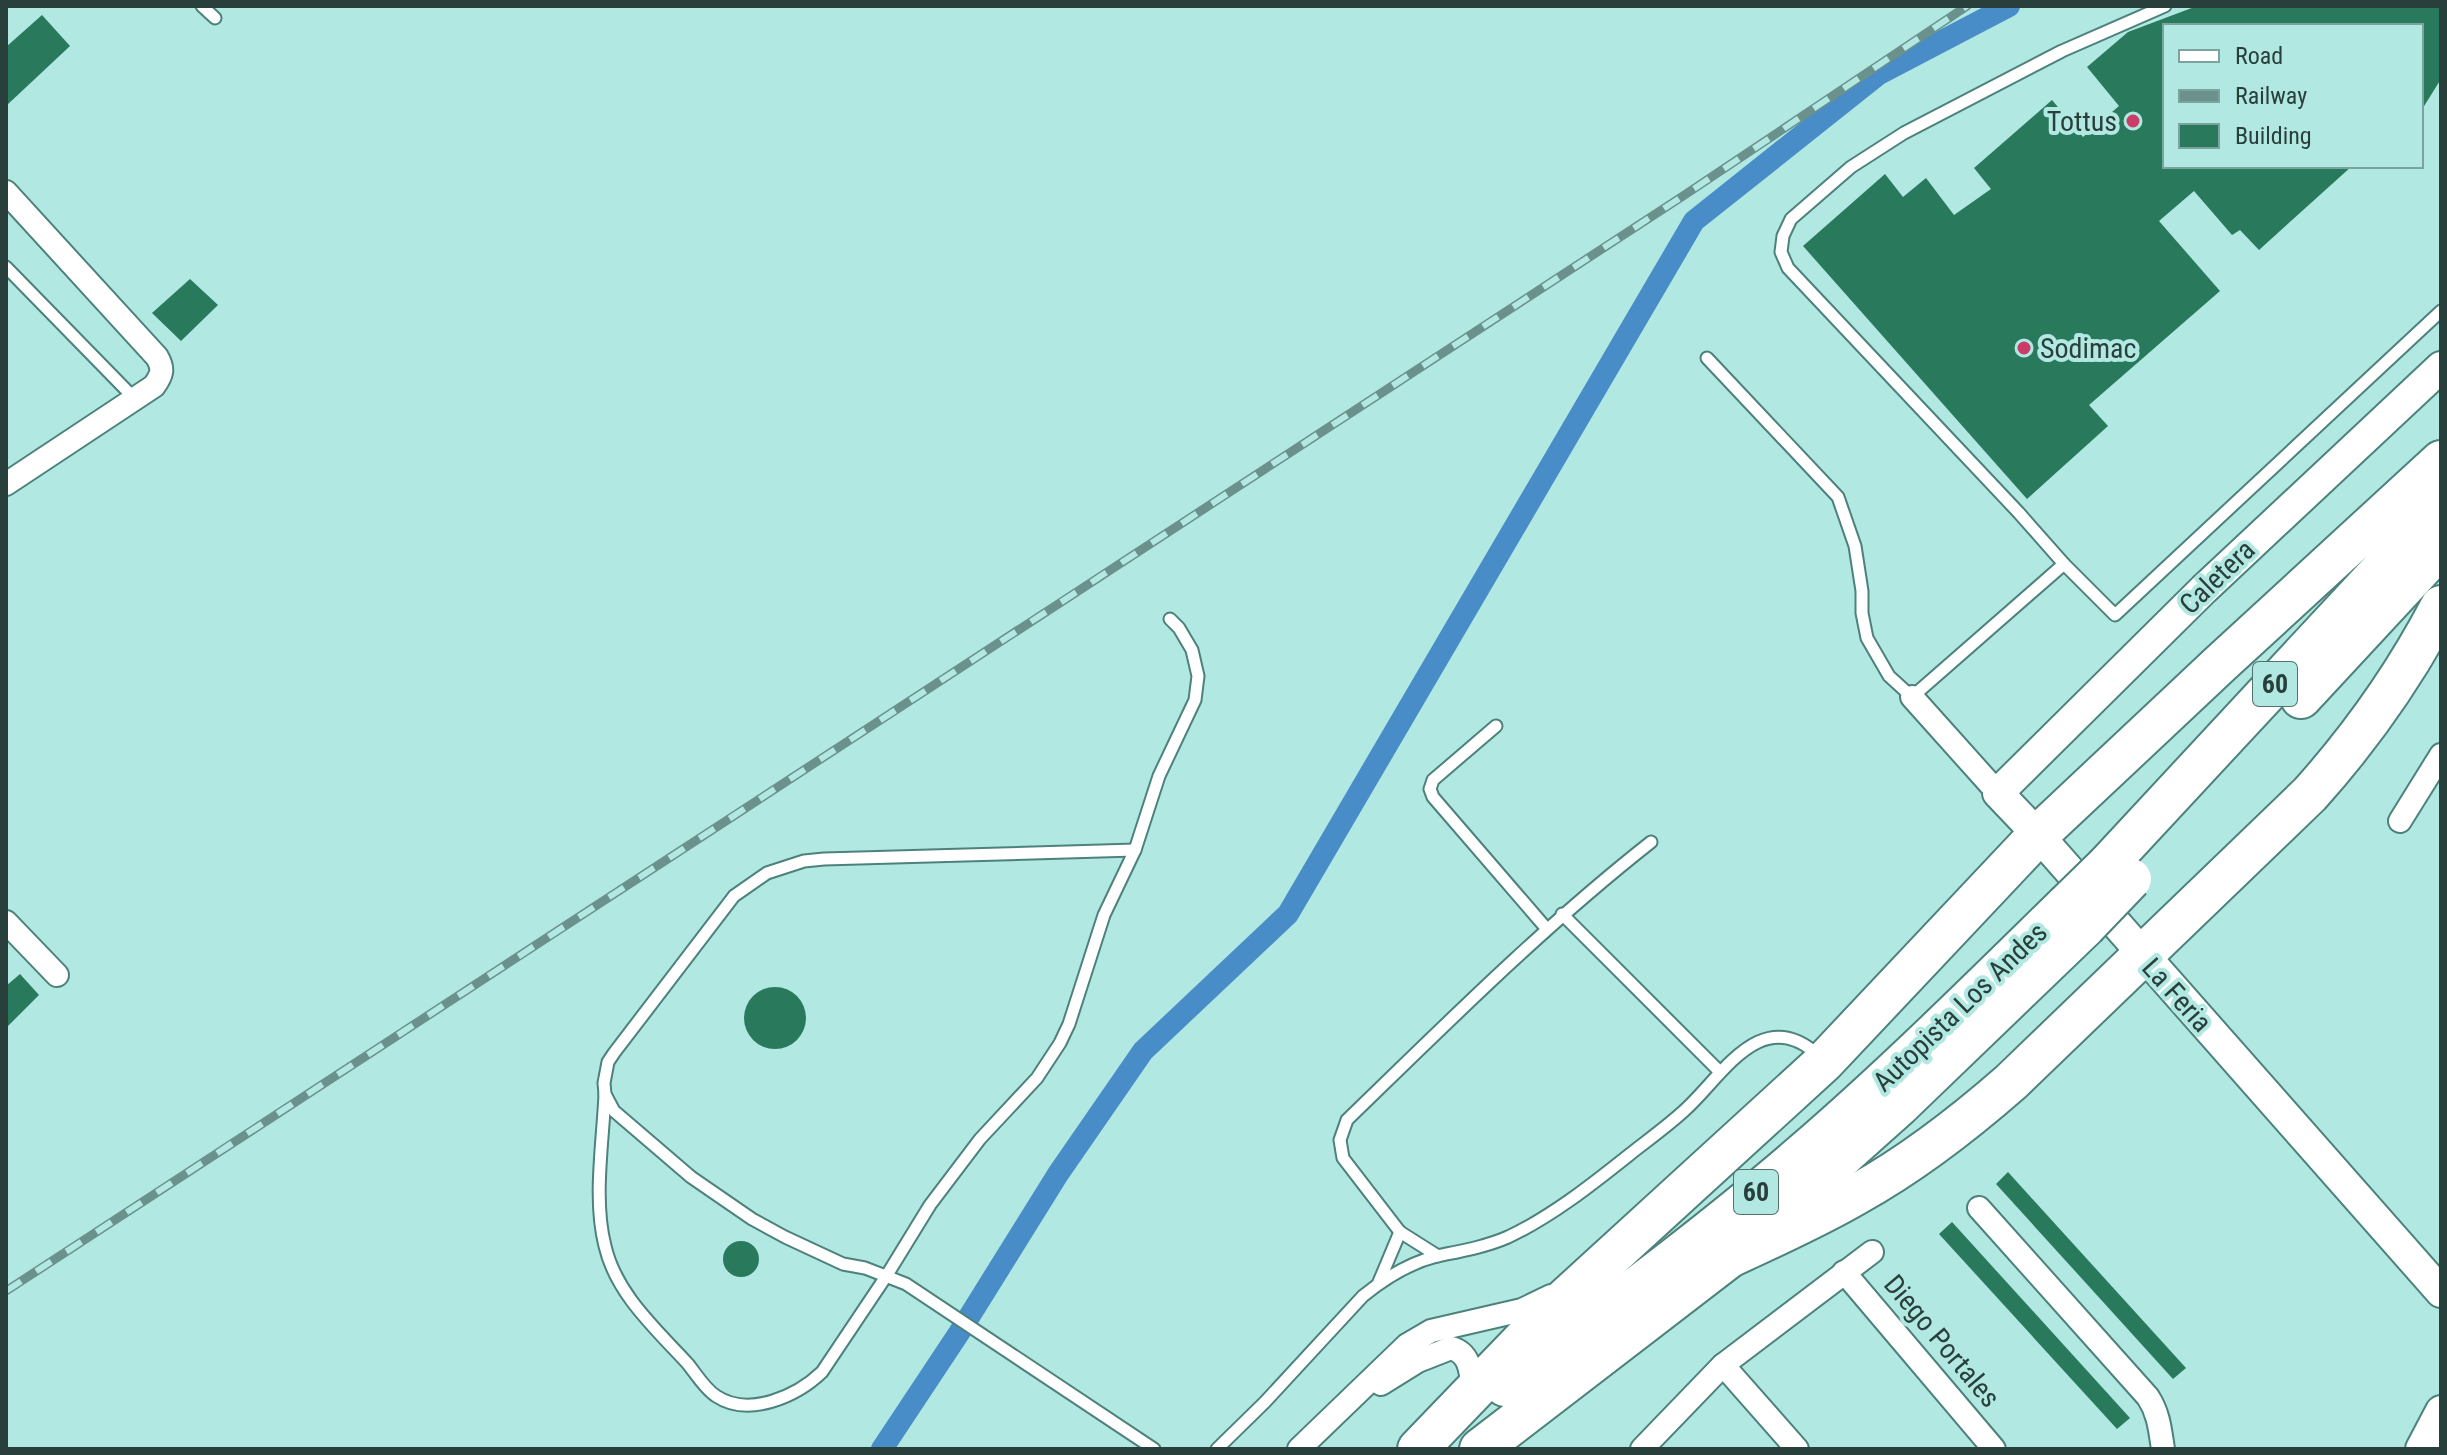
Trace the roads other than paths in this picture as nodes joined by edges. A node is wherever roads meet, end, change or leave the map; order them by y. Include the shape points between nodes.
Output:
1 (202, 6) edge
2 (2165, 6) edge
3 (215, 18) dead end
4 (6, 192) edge
5 (6, 267) edge
6 (2441, 311) edge
7 (1707, 358) dead end
8 (2441, 367) edge
9 (136, 400) junction
10 (2441, 461) edge
11 (6, 484) edge
12 (2441, 501) edge
13 (2441, 547) edge
14 (2064, 564) junction
15 (2441, 606) edge
16 (1170, 619) dead end
17 (1912, 697) junction
18 (1496, 726) dead end
19 (2441, 755) edge
20 (1998, 793) junction
21 (2400, 821) dead end
22 (2038, 835) junction
23 (1651, 842) dead end
24 (1135, 850) junction
25 (2119, 872) junction
26 (1562, 914) junction
27 (2075, 916) junction
28 (6, 922) edge
29 (1546, 928) junction
30 (2142, 955) junction
31 (57, 975) dead end
32 (1824, 1062) junction
33 (1720, 1072) junction
34 (605, 1094) junction
35 (1979, 1208) dead end
36 (1400, 1232) junction
37 (1872, 1252) dead end
38 (1438, 1256) junction
39 (1730, 1257) junction
40 (1844, 1272) junction
41 (887, 1275) junction
42 (1585, 1280) junction
43 (1379, 1282) junction
44 (2441, 1292) edge
45 (1723, 1365) junction
46 (1473, 1391) junction
47 (1339, 1410) junction
48 (2441, 1411) edge
49 (1154, 1449) edge
50 (1217, 1449) edge
51 (1299, 1449) edge
52 (1419, 1449) edge
53 (1480, 1449) edge
54 (1642, 1449) edge
55 (1797, 1449) edge
56 (1994, 1449) edge
57 (2163, 1449) edge
58 (2421, 1449) edge

1 - 3 lane
2 - 14 lane via 2062,51 1904,133 1851,167 1791,219 1783,236 1781,252 1788,268
4 - 9 street via 157,357 161,375
5 - 9 lane
6 - 14 lane via 2115,615
7 - 17 lane via 1838,497 1855,546 1867,638 1889,676
8 - 20 main road, Caletera via 2204,589
9 - 11 street
10 - 22 highway
12 - 25 highway, Autopista Los Andes / 60
13 - 25 highway, Autopista Los Andes / 60
14 - 17 lane
15 - 30 highway via 2384,702 2336,764
16 - 24 lane via 1192,650 1197,689 1159,776
17 - 20 street, La Feria
18 - 29 lane via 1433,780 1430,789
19 - 21 street
20 - 22 main road, La Feria
22 - 30 main road, La Feria
22 - 32 highway
23 - 26 lane
24 - 34 lane via 824,859 767,873 734,896 614,1053 605,1072
24 - 41 lane via 1104,915 1060,1043 1037,1078 954,1172
25 - 27 highway, Autopista Los Andes / 60, bridge
26 - 29 lane
26 - 33 lane
27 - 39 highway, Autopista Los Andes / 60 via 1900,1105
27 - 52 highway, Autopista Los Andes / 60 via 1968,1001 1800,1156 1657,1272
28 - 31 street
29 - 36 lane via 1343,1126 1343,1158
30 - 39 highway via 2011,1082 1933,1146 1856,1195
30 - 44 main road, La Feria
32 - 33 lane via 1807,1046 1773,1038 1744,1048
32 - 42 highway
33 - 38 lane via 1652,1137 1529,1226 1484,1246
34 - 41 lane via 620,1118 742,1213 843,1264
34 - 41 lane via 600,1213 610,1264 630,1298 716,1396 758,1404 799,1391 822,1372
35 - 57 street via 2148,1397
36 - 38 lane
36 - 43 lane
37 - 40 street
38 - 43 lane
39 - 53 highway, Autopista Los Andes / 60
40 - 45 street
40 - 56 street, Diego Portales
41 - 49 lane
42 - 46 highway
42 - 47 street via 1522,1310 1421,1335
43 - 50 lane
45 - 54 street
45 - 55 street
46 - 47 street via 1470,1366 1451,1348 1418,1361
46 - 52 highway
47 - 51 street
48 - 58 main road

